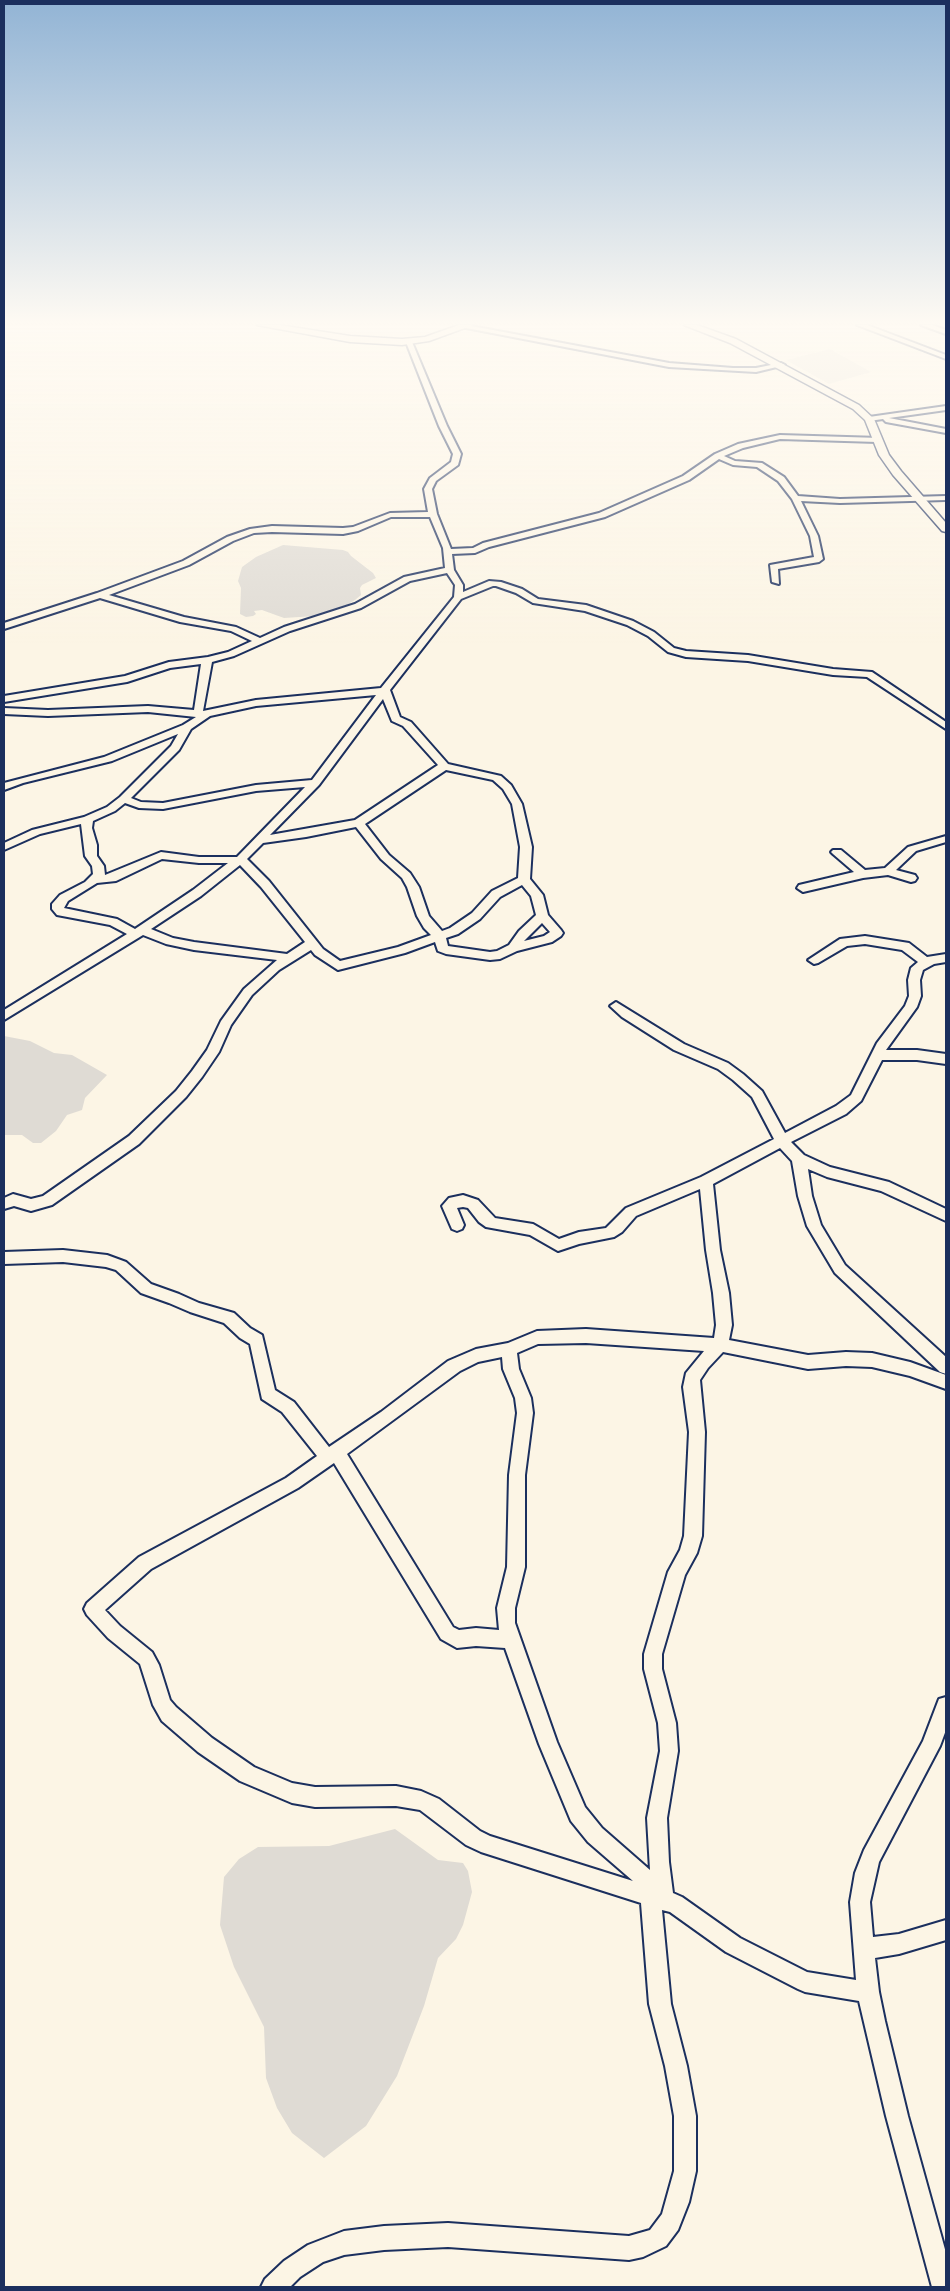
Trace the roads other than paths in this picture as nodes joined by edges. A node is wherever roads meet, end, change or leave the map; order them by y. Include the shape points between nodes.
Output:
1 (446, 432) edge
2 (876, 432) edge
3 (877, 440) junction
4 (718, 456) junction
5 (796, 498) junction
6 (917, 498) junction
7 (946, 498) edge
8 (433, 514) junction
9 (946, 529) edge
10 (448, 552) junction
11 (450, 570) junction
12 (776, 582) dead end
13 (100, 595) junction
14 (458, 597) junction
15 (4, 626) edge
16 (260, 641) junction
17 (208, 660) junction
18 (385, 691) junction
19 (4, 699) edge
20 (4, 711) edge
21 (202, 714) junction
22 (946, 726) edge
23 (187, 727) junction
24 (444, 766) junction
25 (4, 780) edge
26 (16, 782) junction
27 (315, 783) junction
28 (4, 787) edge
29 (124, 799) junction
30 (88, 819) junction
31 (359, 823) junction
32 (946, 839) edge
33 (260, 840) junction
34 (4, 847) edge
35 (837, 852) dead end
36 (240, 860) junction
37 (888, 871) junction
38 (863, 874) junction
39 (911, 878) dead end
40 (95, 880) junction
41 (524, 880) junction
42 (803, 888) dead end
43 (542, 916) junction
44 (139, 932) junction
45 (440, 936) junction
46 (312, 943) junction
47 (513, 948) junction
48 (290, 958) junction
49 (946, 958) edge
50 (814, 960) dead end
51 (925, 962) junction
52 (616, 1006) dead end
53 (4, 1016) edge
54 (877, 1055) junction
55 (946, 1059) edge
56 (782, 1142) junction
57 (799, 1159) junction
58 (706, 1182) junction
59 (4, 1204) edge
60 (946, 1215) edge
61 (457, 1225) dead end
62 (4, 1258) edge
63 (720, 1345) junction
64 (509, 1349) junction
65 (946, 1368) edge
66 (946, 1382) edge
67 (332, 1454) junction
68 (511, 1640) junction
69 (946, 1706) edge
70 (658, 1897) junction
71 (946, 1930) edge
72 (863, 1949) junction
73 (868, 1992) junction
74 (273, 2287) edge
75 (944, 2287) edge

1 - 8 street via 458,454 455,463 430,484
2 - 3 main road
3 - 4 street via 780,437 741,446
3 - 6 main road via 884,455
4 - 5 street via 733,463 766,468 782,479
4 - 10 street via 686,478 602,515 475,550
5 - 6 street via 859,501
5 - 12 street via 814,536 820,558 773,566
6 - 7 street
6 - 9 main road
8 - 10 street
8 - 13 street via 390,515 343,532 253,531 230,539 192,561
10 - 11 street
11 - 14 street via 458,585
11 - 16 street via 407,579 358,606
13 - 15 street
13 - 16 street via 183,620 233,629
14 - 18 street
14 - 22 street via 492,583 503,585 536,601 586,608 630,623 677,652 748,658 874,676
16 - 17 street
17 - 19 street
17 - 21 street
18 - 21 street via 256,703
18 - 24 street via 396,719 407,724
18 - 27 street
20 - 21 street via 58,713 148,709
21 - 23 street
23 - 26 street via 108,759
23 - 29 street via 175,748
24 - 31 street
24 - 41 street via 491,776 506,787 516,804 524,831
25 - 26 street
26 - 28 street
27 - 29 street via 256,788 163,806 139,805
27 - 33 street
29 - 30 street
30 - 34 street via 36,832
30 - 40 street via 86,828 91,856 100,872
31 - 33 street
31 - 45 street via 385,857 406,876 428,926
32 - 37 street via 912,849
33 - 36 street
35 - 38 street
36 - 40 street via 161,855 112,878
36 - 44 street
36 - 46 street via 265,884
37 - 38 street
37 - 39 street
38 - 42 street
40 - 44 street via 59,902 58,909 113,922
41 - 43 street via 537,895
41 - 45 street via 496,894 469,922
43 - 47 street
43 - 47 street via 556,934
44 - 48 street via 194,946
44 - 53 street
45 - 46 street via 338,966
45 - 47 street via 442,948 450,952 490,956
46 - 48 street
48 - 59 street via 248,992 225,1024 213,1052 197,1074 134,1140 47,1201 31,1205 13,1200
49 - 51 street
50 - 51 street via 844,942 865,940 905,946
51 - 54 street via 916,972 912,1007
52 - 56 street via 679,1047 723,1066 738,1077 760,1099
54 - 55 street
54 - 56 street via 853,1102
56 - 57 street
56 - 58 street
57 - 60 street via 827,1172 884,1186
57 - 65 street via 804,1196 814,1226 840,1269
58 - 61 street via 631,1212 614,1231 560,1245 533,1230 491,1223 468,1201 454,1202 449,1206
58 - 63 street via 712,1250 724,1325
62 - 67 street via 63,1256 107,1261 121,1266 151,1291 228,1318 257,1340 268,1394 288,1407
63 - 64 street via 566,1336 537,1338
63 - 66 street via 796,1360 872,1360
63 - 70 street via 692,1378 697,1432 693,1536 677,1572 652,1661 667,1722 669,1746 657,1818
64 - 67 street via 476,1356 454,1366
64 - 68 street via 511,1370 525,1405 517,1475 516,1567 506,1614
67 - 68 street via 448,1633 457,1639
67 - 70 street via 292,1483 145,1563 93,1608 114,1632 146,1658 162,1705 180,1725 212,1750 247,1774 275,1787 315,1797 396,1796 421,1801 488,1845
68 - 70 street via 558,1770 578,1814 603,1844 646,1879
69 - 72 street via 918,1774 878,1843 865,1873 860,1902
70 - 73 street via 687,1910 733,1945 805,1982
70 - 74 street via 660,2004 685,2116 686,2146 678,2202 670,2222 658,2238 629,2248 448,2235 344,2243 316,2253
71 - 72 street via 899,1944
72 - 73 street
73 - 75 street via 897,2116

